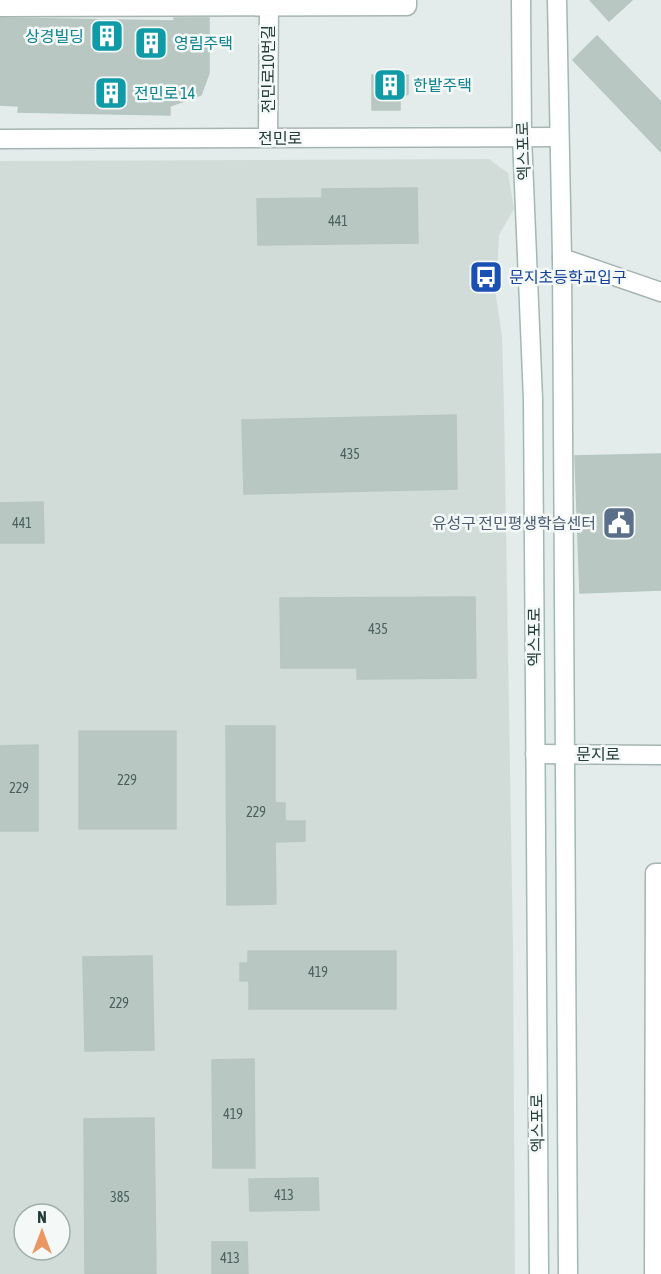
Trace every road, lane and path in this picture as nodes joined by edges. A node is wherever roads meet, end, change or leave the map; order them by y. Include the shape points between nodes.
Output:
1 (521, 0) edge
2 (557, 0) edge
3 (143, 3) edge
4 (268, 3) edge
5 (406, 3) edge
6 (10, 5) edge
7 (522, 137) junction
8 (559, 137) junction
9 (268, 138) junction
10 (0, 139) edge
11 (562, 258) junction
12 (661, 292) edge
13 (535, 754) junction
14 (566, 754) junction
15 (661, 755) edge
16 (661, 873) edge
17 (658, 1010) edge
18 (658, 1147) edge
19 (539, 1274) edge
20 (568, 1274) edge
21 (654, 1274) edge

1 - 7 main road, 엑스포로
2 - 8 main road, 엑스포로
3 - 4 main road
3 - 6 main road
4 - 5 main road
4 - 9 main road, 전민로10번길
7 - 8 main road, 전민로
7 - 9 main road, 전민로
7 - 13 main road, 엑스포로 via 533,399
8 - 11 main road, 엑스포로
9 - 10 main road, 전민로
11 - 12 main road
11 - 14 main road, 엑스포로
13 - 14 main road, 문지로
13 - 19 main road, 엑스포로
14 - 15 main road, 문지로
14 - 20 main road, 엑스포로
16 - 17 main road via 656,873
17 - 18 main road
18 - 21 main road

